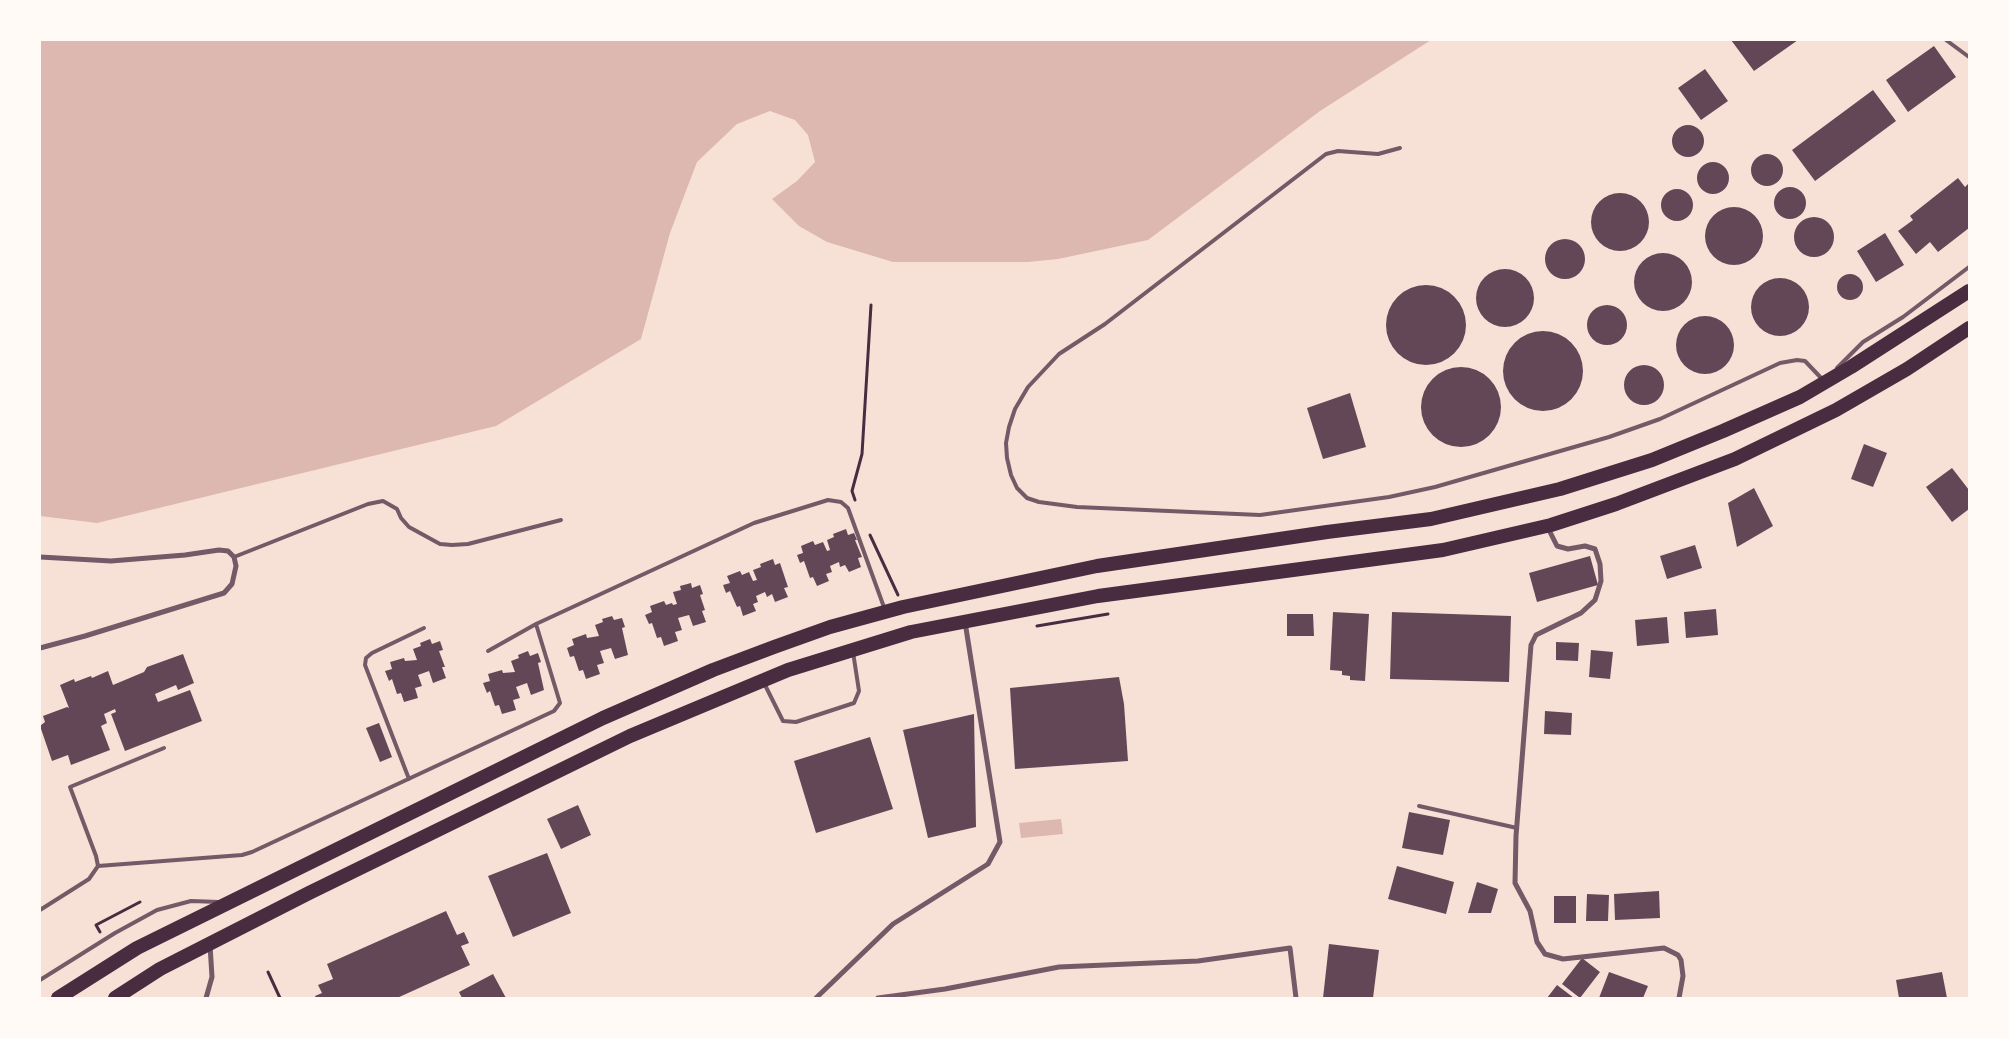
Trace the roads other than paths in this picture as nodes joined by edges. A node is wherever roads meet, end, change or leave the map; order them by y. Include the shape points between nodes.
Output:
1 (1946, 40) edge
2 (1969, 57) edge
3 (1400, 148) dead end
4 (1969, 267) edge
5 (1969, 290) edge
6 (1969, 328) edge
7 (1825, 382) junction
8 (561, 520) dead end
9 (1547, 526) junction
10 (234, 556) junction
11 (40, 557) edge
12 (886, 612) junction
13 (965, 622) junction
14 (536, 624) junction
15 (424, 628) dead end
16 (40, 648) edge
17 (852, 650) junction
18 (488, 651) dead end
19 (762, 680) junction
20 (164, 748) dead end
21 (409, 779) junction
22 (1419, 806) dead end
23 (1516, 828) junction
24 (98, 866) junction
25 (228, 902) junction
26 (40, 910) edge
27 (210, 945) junction
28 (40, 980) edge
29 (58, 998) edge
30 (115, 998) edge
31 (206, 998) edge
32 (816, 998) edge
33 (878, 998) edge
34 (1296, 998) edge
35 (1679, 998) edge

1 - 2 lane
3 - 7 lane via 1378,154 1338,151 1326,154 1105,324 1059,354 1028,387 1009,427 1007,458 1017,488 1033,500 1078,507 1260,516 1435,487 1610,437 1660,419 1780,363 1806,361
4 - 7 lane via 1903,317 1856,347
5 - 7 highway
6 - 9 highway via 1836,410 1735,459
7 - 12 highway via 1774,408 1652,460 1500,504 1431,519 1097,566
8 - 10 lane via 468,544 440,544 410,527 397,509 383,501
9 - 13 highway via 1443,550 1098,596
9 - 23 street via 1557,546 1595,549 1601,582 1595,600 1581,613 1536,635 1531,645
10 - 11 street via 219,550 111,562
10 - 16 street via 234,577 224,593
12 - 14 lane via 848,508 841,502 828,500 754,523
12 - 25 highway via 774,647 603,718
13 - 17 highway via 911,632
13 - 32 street via 1000,842 988,864 893,924
14 - 18 lane
14 - 21 lane via 560,703 558,708
15 - 21 lane via 372,653 366,658 365,665
17 - 19 highway
17 - 19 lane via 858,691 854,702 821,714 796,722 783,720
19 - 27 highway via 630,736
20 - 24 lane via 70,787
21 - 24 lane via 252,852
22 - 23 lane
23 - 35 street via 1515,883 1530,911 1537,942 1545,954 1563,959 1664,948 1681,960 1683,976
24 - 26 lane via 89,879
25 - 28 lane via 191,901 157,910
25 - 29 highway via 137,948
27 - 30 highway via 160,969
27 - 31 street via 212,978
33 - 34 street via 1059,968 1198,961 1290,948

